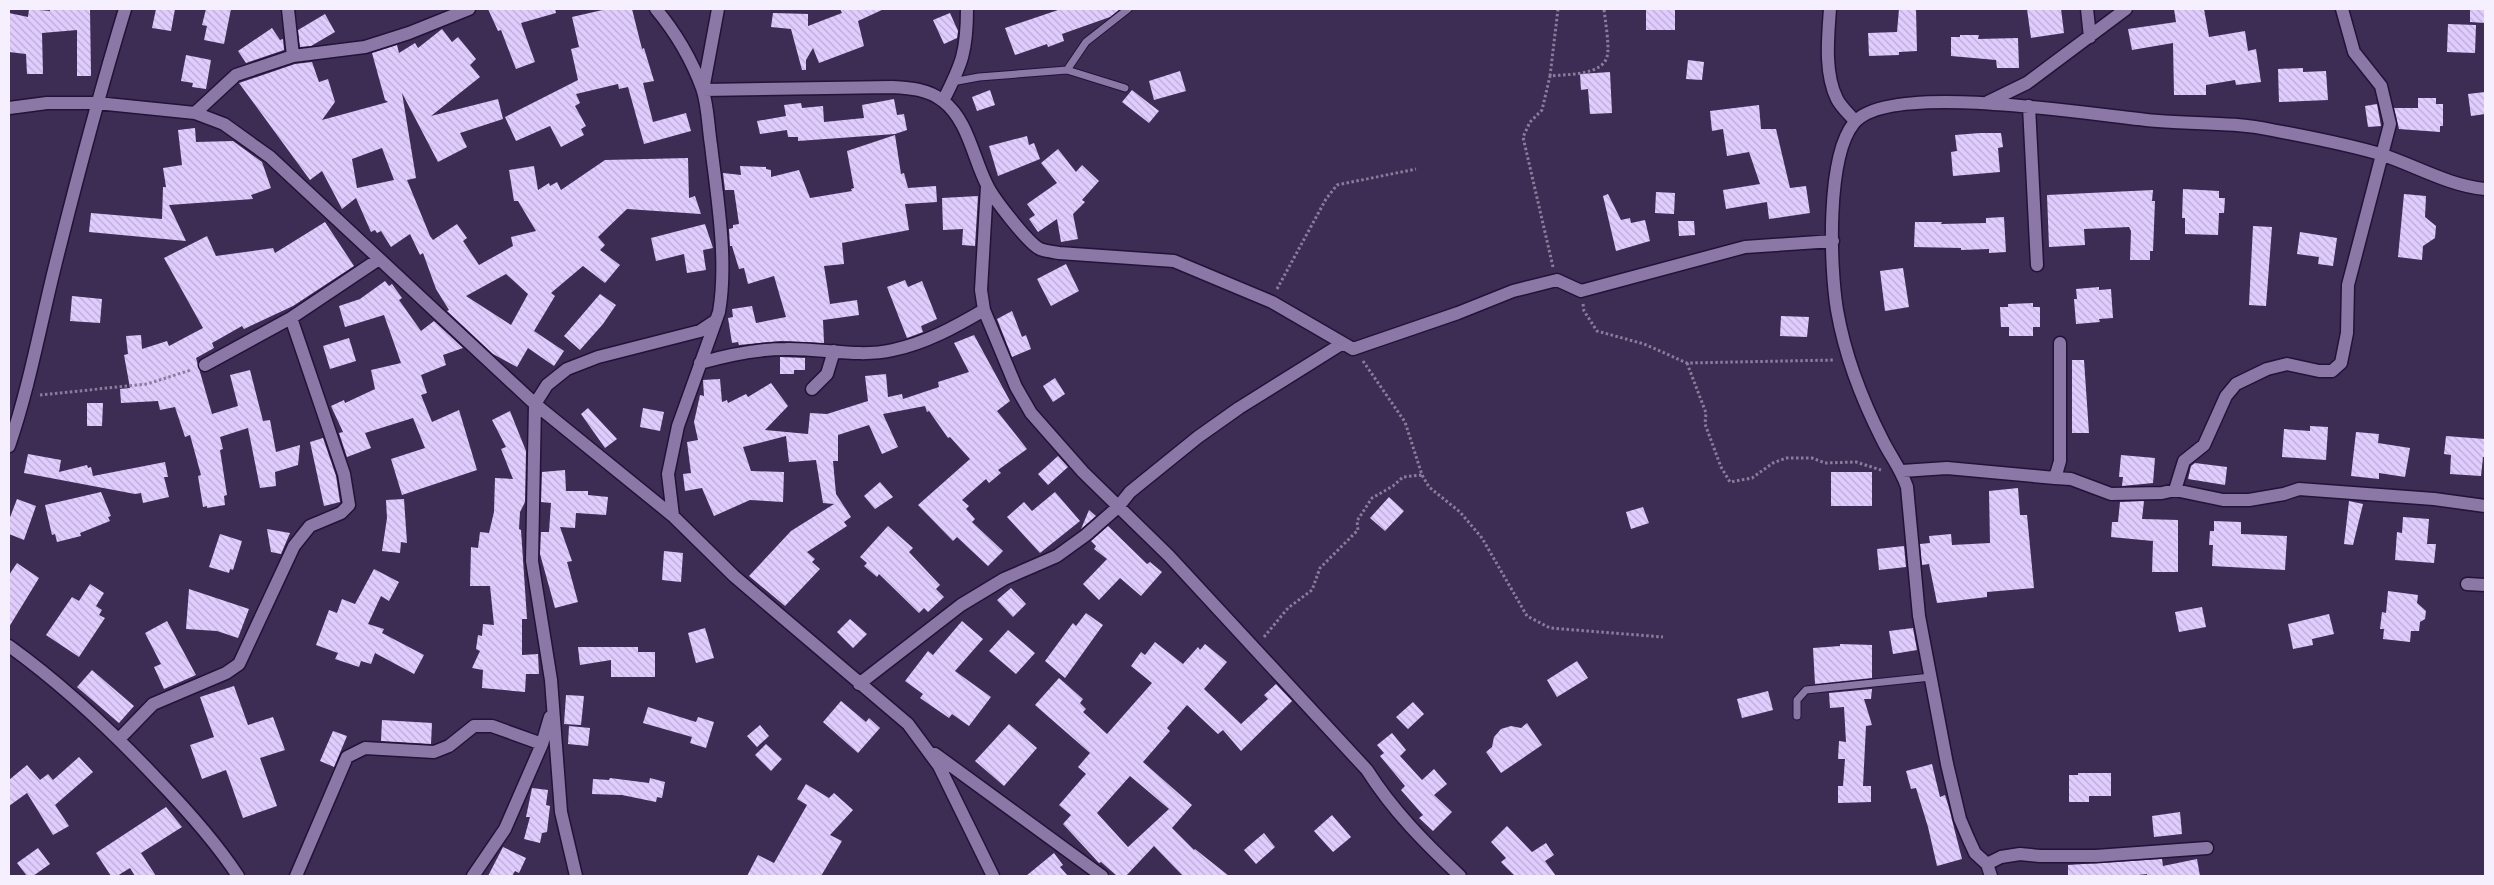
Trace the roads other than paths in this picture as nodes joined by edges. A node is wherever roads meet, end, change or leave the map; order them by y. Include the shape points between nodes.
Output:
1 (125, 9) edge
2 (288, 9) edge
3 (469, 9) edge
4 (656, 9) edge
5 (718, 9) edge
6 (967, 9) edge
7 (1128, 9) edge
8 (1830, 9) edge
9 (2087, 9) edge
10 (2126, 9) edge
11 (2342, 9) edge
12 (2090, 37) junction
13 (293, 56) junction
14 (1066, 70) junction
15 (952, 83) junction
16 (1125, 88) dead end
17 (703, 90) junction
18 (943, 101) junction
19 (1988, 102) junction
20 (97, 103) junction
21 (2030, 106) junction
22 (9, 108) edge
23 (195, 113) junction
24 (1855, 120) junction
25 (2381, 155) junction
26 (987, 186) junction
27 (2485, 190) edge
28 (1833, 241) junction
29 (379, 260) junction
30 (2037, 264) dead end
31 (984, 310) junction
32 (291, 318) junction
33 (715, 320) junction
34 (2060, 343) dead end
35 (1348, 346) junction
36 (834, 351) junction
37 (700, 363) junction
38 (205, 365) road end
39 (812, 389) dead end
40 (535, 404) junction
41 (9, 446) edge
42 (1902, 470) junction
43 (2055, 478) junction
44 (2175, 490) junction
45 (2485, 506) edge
46 (1118, 507) junction
47 (673, 516) junction
48 (2468, 584) dead end
49 (2485, 585) edge
50 (9, 646) edge
51 (1931, 677) junction
52 (859, 684) junction
53 (553, 708) junction
54 (1797, 716) dead end
55 (119, 739) junction
56 (542, 744) junction
57 (927, 748) junction
58 (2208, 848) dead end
59 (1987, 864) junction
60 (238, 876) edge
61 (296, 876) edge
62 (473, 876) edge
63 (576, 876) edge
64 (993, 876) edge
65 (1102, 876) edge
66 (1460, 876) edge
67 (1991, 876) edge

1 - 20 street
2 - 13 street
3 - 13 street via 365,47
4 - 17 street via 688,53
5 - 17 street
6 - 15 street via 967,43
7 - 14 lane via 1086,42
8 - 24 street via 1827,40 1832,88 1838,101
9 - 12 street
10 - 12 street
11 - 25 street via 2354,52 2381,86 2388,108 2390,124
12 - 19 street via 2027,83
13 - 23 street via 236,75
14 - 15 lane via 979,76
14 - 16 lane
15 - 18 street
17 - 18 street via 910,88 927,92
17 - 33 street via 722,267 722,293
18 - 26 street via 954,112 968,139
19 - 21 street
19 - 24 street via 1896,106
20 - 22 street via 47,103
20 - 23 street
20 - 41 street
21 - 25 street via 2156,121 2268,129
21 - 30 street
23 - 29 street via 224,124 270,157
24 - 28 street via 1844,139 1834,182
25 - 27 street
25 - 44 street via 2348,285 2347,333 2341,363 2332,371 2287,364 2267,369 2236,384 2226,396 2204,445 2184,461
26 - 31 street via 981,290
26 - 35 street via 1040,249 1174,261 1272,302
28 - 35 street via 1745,246 1581,291 1557,280 1513,291 1458,312
28 - 42 street via 1837,309 1850,361 1880,435
29 - 32 street
29 - 40 street
31 - 36 street via 944,333 892,351
31 - 46 street via 1016,387 1032,413
32 - 38 street
32 - 55 street via 344,474 349,505 341,513 310,526 294,546 239,664 226,673 154,704
33 - 37 street
33 - 40 street via 700,331 598,357 567,369 547,385
34 - 43 street via 2060,461
35 - 46 street via 1263,392 1198,437 1130,492
36 - 37 street via 785,348 730,354
36 - 39 street via 827,374
37 - 47 street via 678,426 668,474
40 - 47 street
40 - 53 street via 532,561 544,627
42 - 43 street via 1947,468
42 - 51 street via 1911,514 1919,616
43 - 44 street via 2071,479 2111,494
44 - 45 street via 2223,500 2266,497 2300,489 2332,490
46 - 52 street via 1086,536 1056,556 1004,579 961,604
46 - 66 street via 1169,556 1367,770 1406,824
47 - 52 street via 734,576
48 - 49 street
50 - 55 street via 37,666
51 - 54 lane via 1806,690 1797,700
51 - 59 street via 1960,818 1975,853
52 - 57 street via 908,724
53 - 56 street
53 - 63 street via 561,812
55 - 60 street via 203,829
56 - 61 street via 492,726 474,726 449,746 434,752 365,748 347,757
56 - 62 street via 504,829
57 - 64 street
57 - 65 street
58 - 59 street via 2096,856 2020,854 2001,857
59 - 67 street

